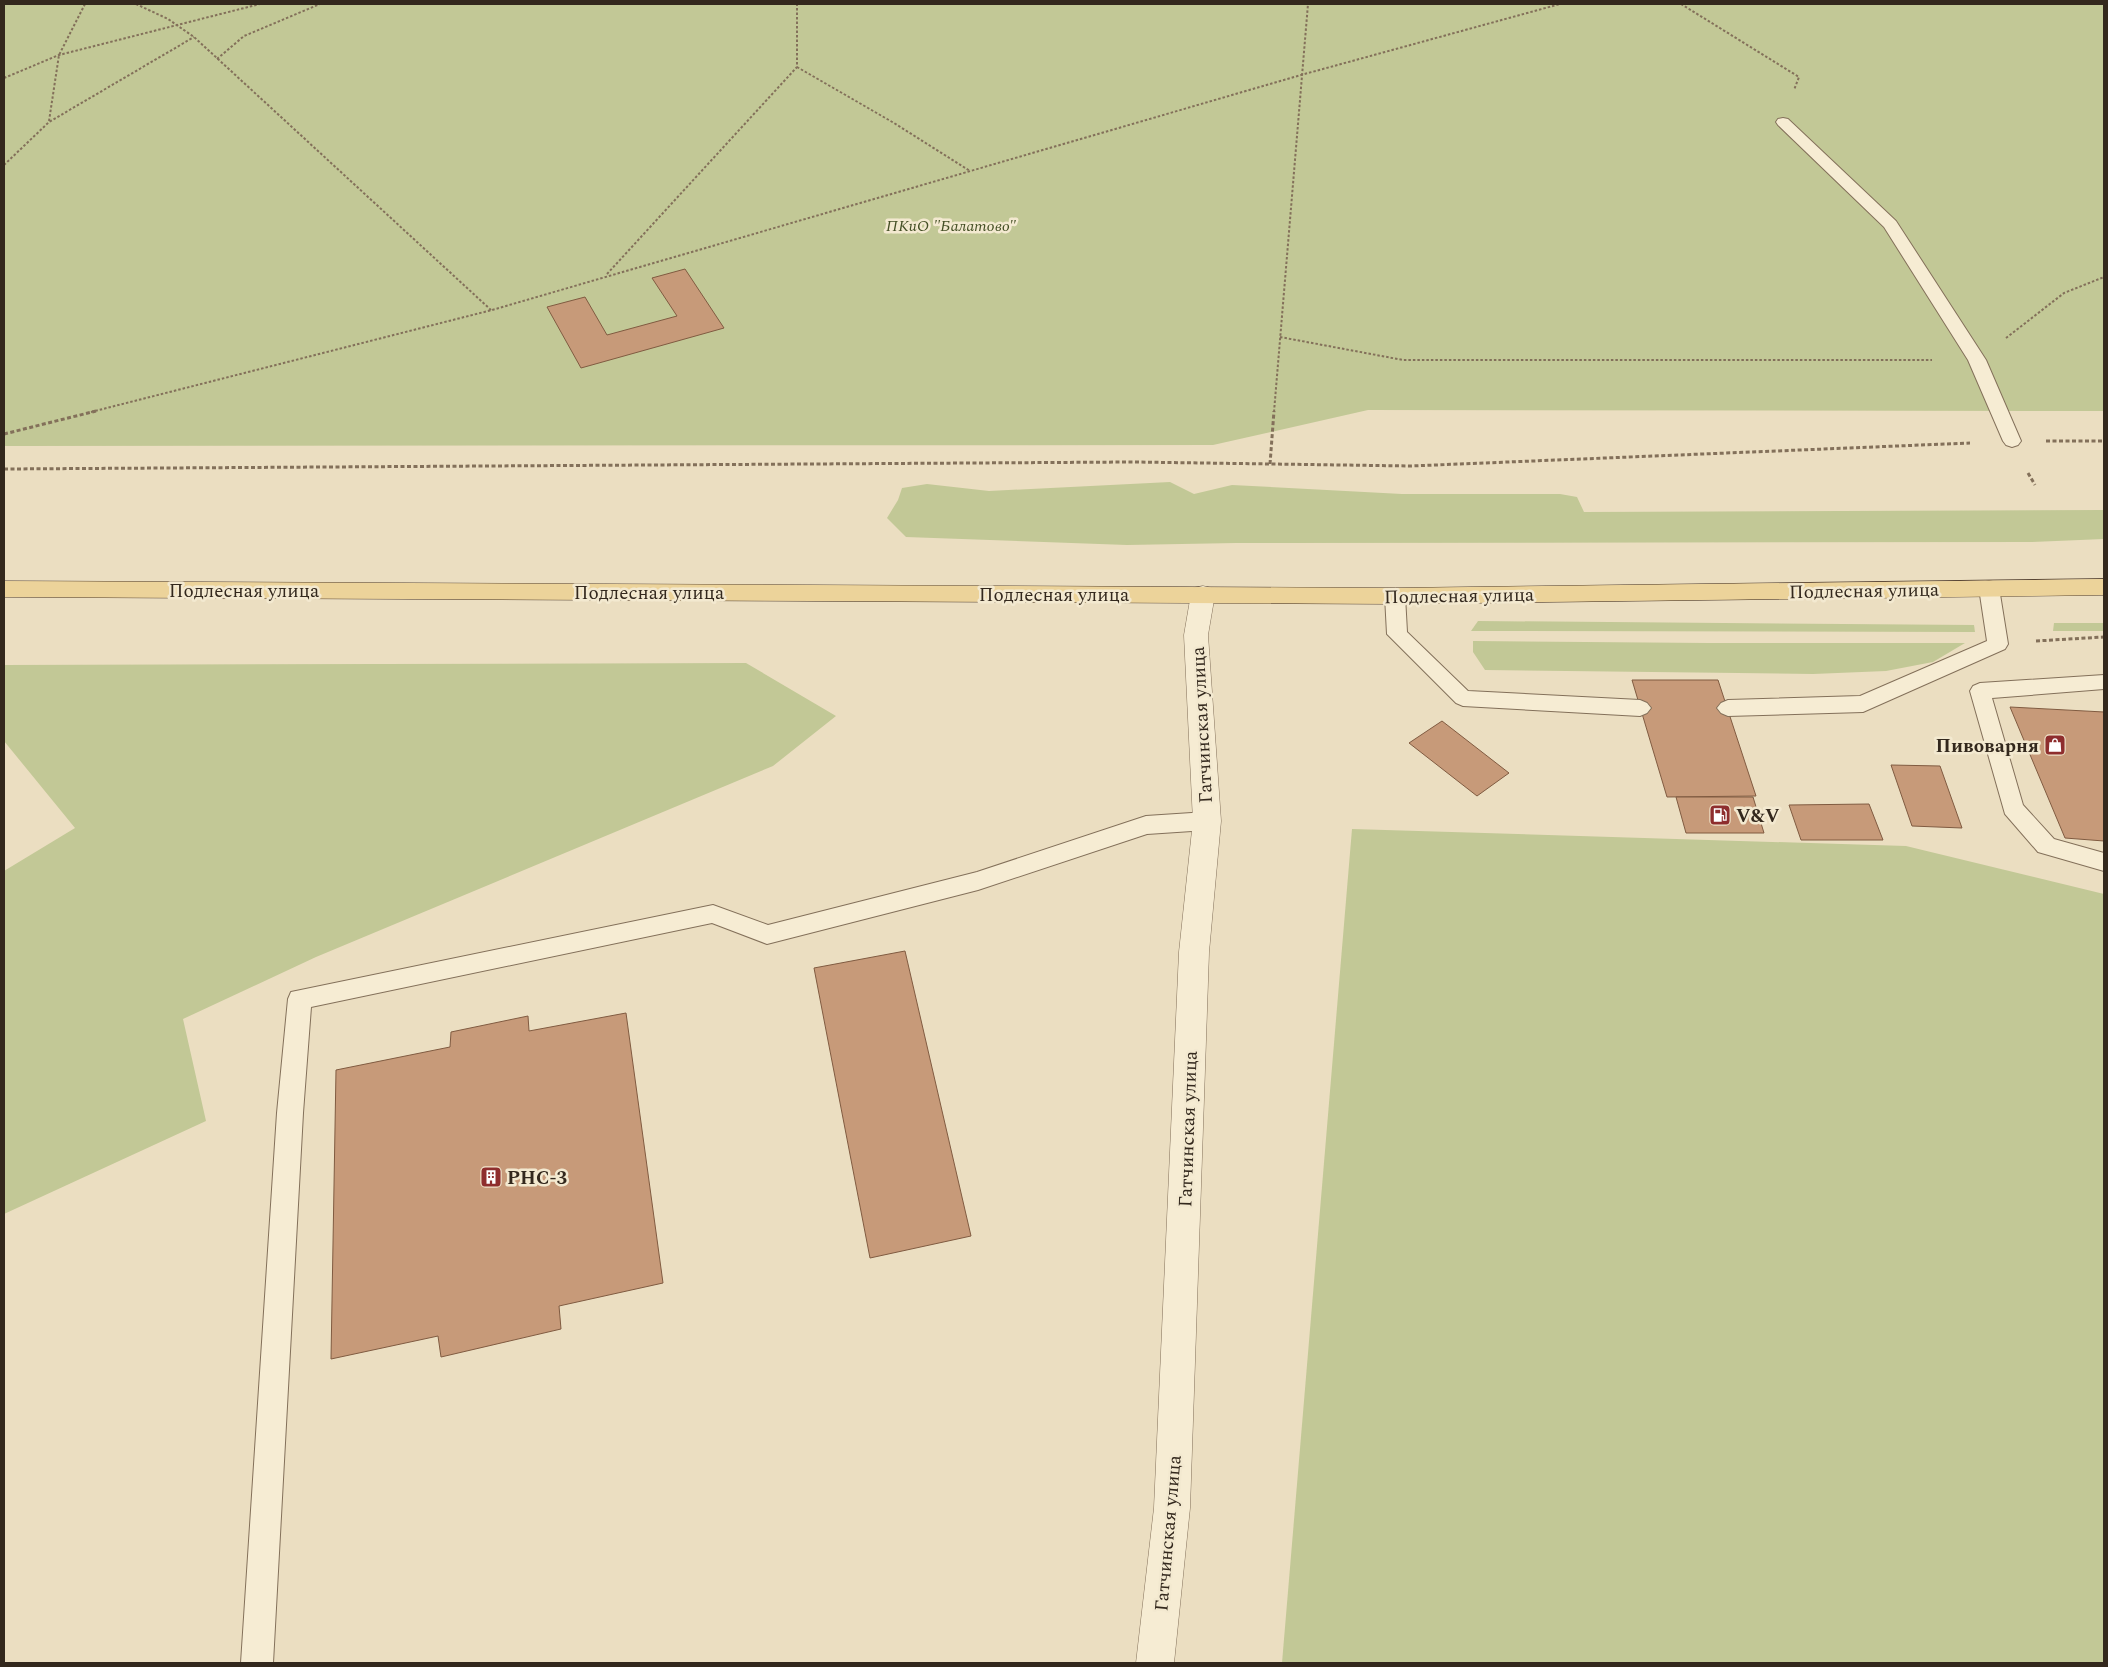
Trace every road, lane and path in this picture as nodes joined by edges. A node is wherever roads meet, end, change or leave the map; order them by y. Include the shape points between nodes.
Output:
1 (85, 4) edge
2 (136, 4) edge
3 (260, 4) edge
4 (320, 4) edge
5 (797, 4) edge
6 (1308, 4) edge
7 (1560, 4) edge
8 (1680, 4) edge
9 (176, 25) junction
10 (194, 37) junction
11 (59, 55) junction
12 (217, 59) junction
13 (797, 67) junction
14 (1301, 75) junction
15 (4, 78) edge
16 (49, 122) junction
17 (1783, 122) joint
18 (4, 165) edge
19 (970, 171) junction
20 (607, 275) junction
21 (2104, 277) edge
22 (492, 310) junction
23 (1280, 337) junction
24 (1978, 360) junction
25 (4, 434) edge
26 (2012, 441) junction
27 (2104, 441) edge
28 (1270, 464) junction
29 (4, 469) edge
30 (2104, 587) edge
31 (1989, 588) junction
32 (4, 589) edge
33 (1203, 594) junction
34 (1395, 596) junction
35 (2104, 637) edge
36 (1998, 644) junction
37 (2104, 682) edge
38 (1640, 708) dead end
39 (1728, 708) dead end
40 (1207, 821) junction
41 (2104, 862) edge
42 (257, 1663) edge
43 (1154, 1663) edge

1 - 11 path
2 - 9 path
3 - 9 path
4 - 12 path via 244,36
5 - 13 path
6 - 14 path
7 - 14 path
8 - 17 path via 1800,77
9 - 10 path
9 - 11 path
10 - 12 path
10 - 16 path
11 - 15 path
11 - 16 path
12 - 22 path
13 - 19 path
13 - 20 path
14 - 19 path
14 - 23 path
16 - 18 path
17 - 24 lane via 1890,224
19 - 20 path
20 - 22 path
21 - 24 path via 2064,293
22 - 25 path
23 - 24 path via 1403,360
23 - 28 path
24 - 26 lane
26 - 27 path
26 - 28 path via 1411,466
28 - 29 path via 1133,462
30 - 31 main road, Подлесная улица
31 - 34 main road, Подлесная улица
31 - 36 lane
32 - 33 main road, Подлесная улица
33 - 34 main road, Подлесная улица
33 - 40 street, Гатчинская улица via 1196,635
34 - 38 lane via 1397,634 1463,698
35 - 36 path
36 - 39 lane via 1863,704
37 - 41 lane via 1980,691 2013,808 2046,846
40 - 42 lane via 1146,825 978,881 767,935 713,914 300,999 290,1113
40 - 43 street, Гатчинская улица via 1194,952 1172,1508

